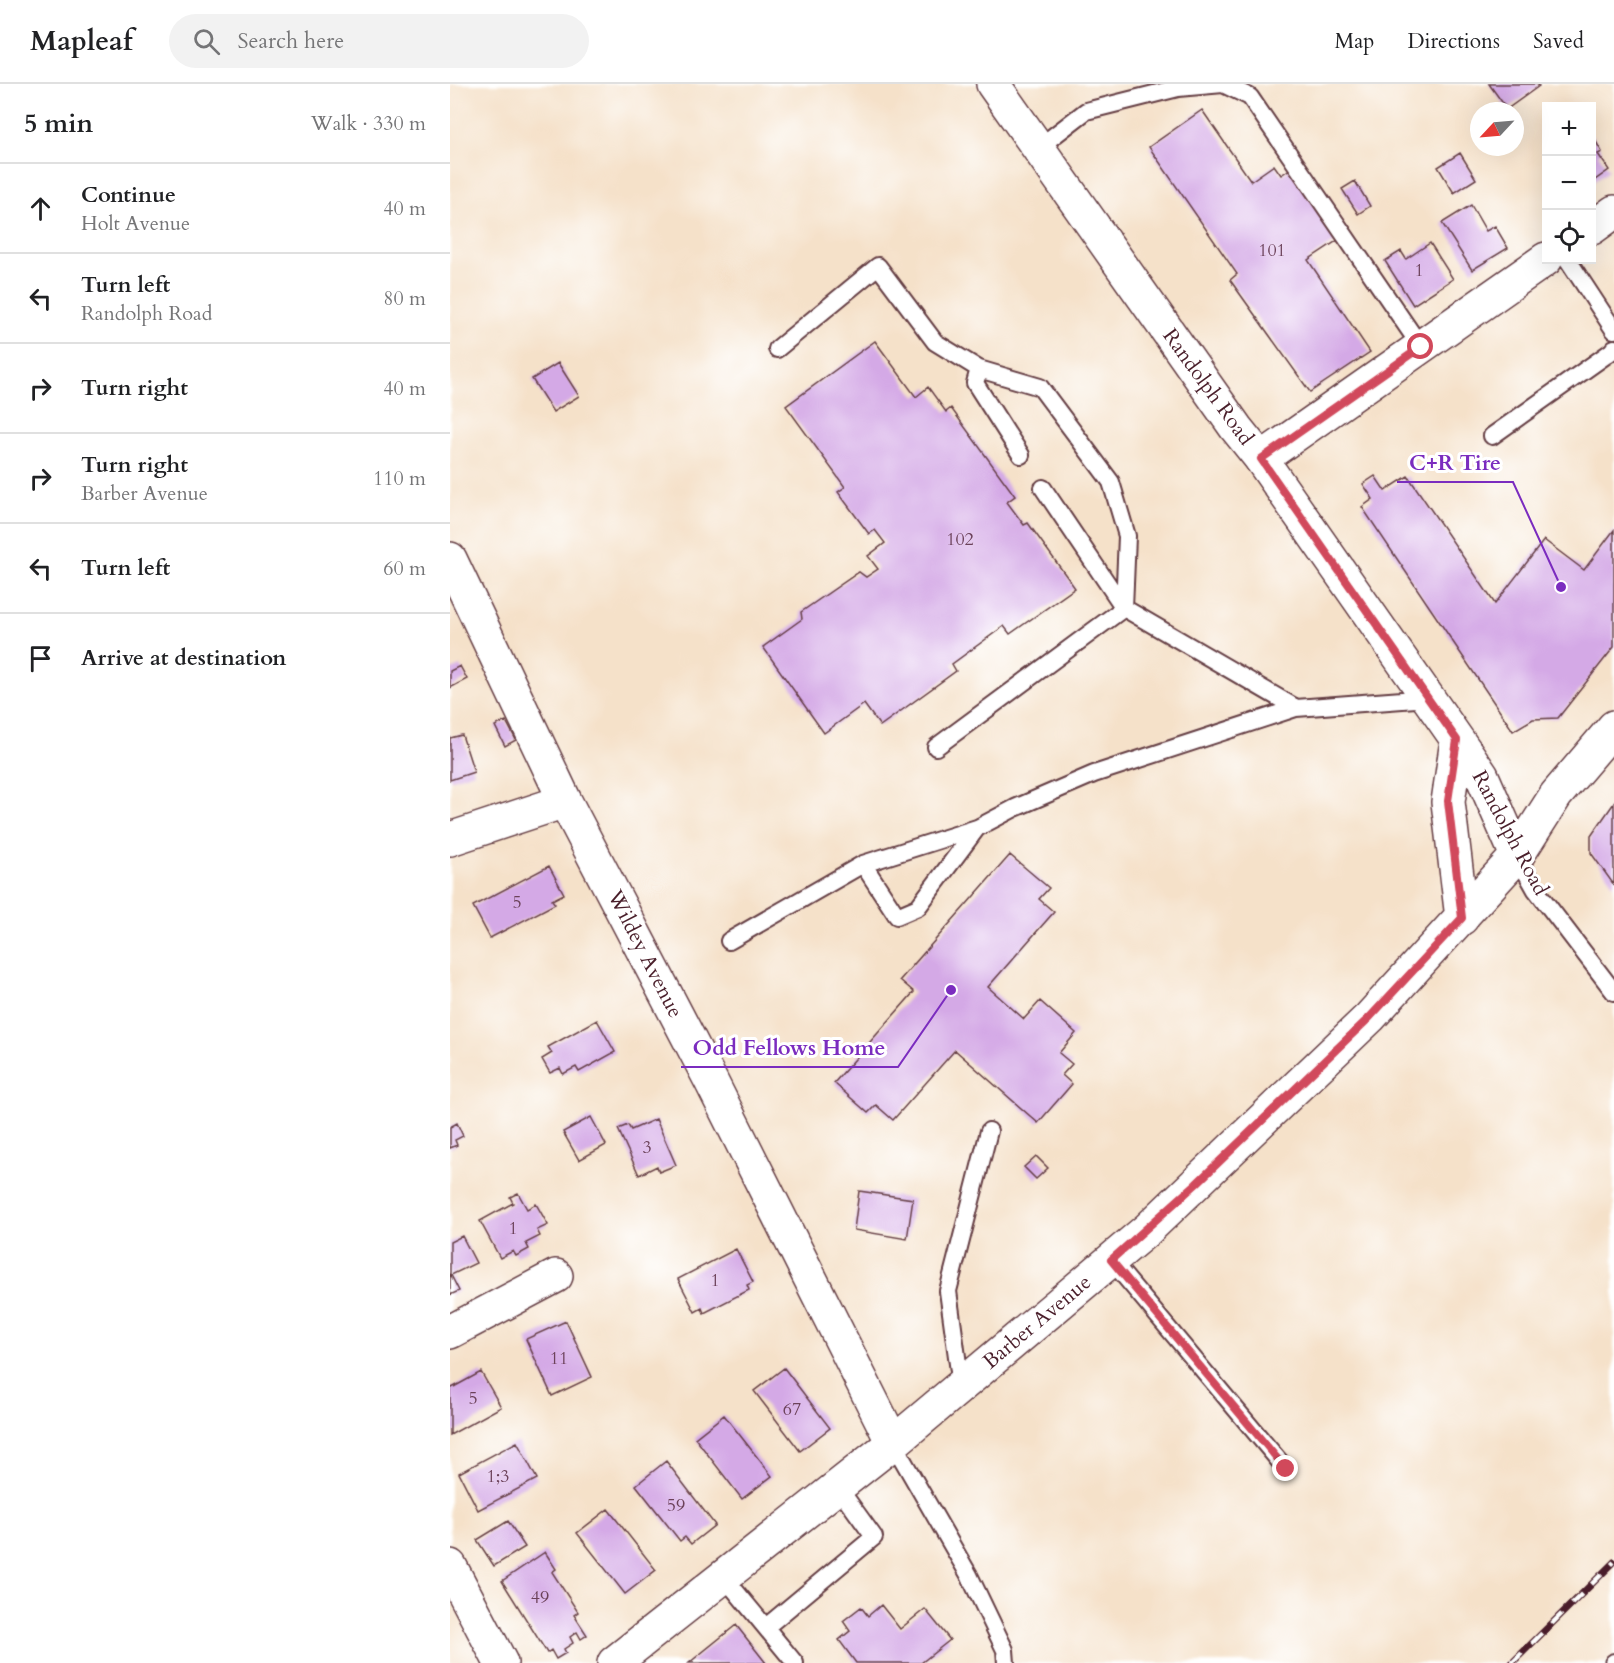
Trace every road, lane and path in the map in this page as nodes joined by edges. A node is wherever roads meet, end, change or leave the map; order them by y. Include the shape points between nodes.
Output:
1 (993, 84) edge
2 (1038, 148) junction
3 (1614, 212) edge
4 (1596, 225) edge
5 (1542, 263) edge
6 (1571, 264) edge
7 (1614, 330) edge
8 (1421, 347) junction
9 (1614, 348) edge
10 (777, 349) dead end
11 (979, 369) junction
12 (1492, 436) dead end
13 (1021, 455) dead end
14 (1261, 459) junction
15 (1043, 488) dead end
16 (450, 559) edge
17 (1124, 608) junction
18 (1429, 698) junction
19 (1296, 708) junction
20 (1614, 727) edge
21 (1457, 740) junction
22 (936, 747) dead end
23 (565, 801) junction
24 (977, 828) junction
25 (450, 838) edge
26 (1517, 856) junction
27 (863, 864) junction
28 (1462, 918) junction
29 (729, 941) dead end
30 (1614, 992) edge
31 (988, 1131) dead end
32 (1111, 1260) junction
33 (556, 1276) dead end
34 (450, 1332) edge
35 (961, 1386) junction
36 (893, 1443) junction
37 (1286, 1469) dead end
38 (838, 1487) junction
39 (450, 1566) edge
40 (724, 1577) junction
41 (766, 1627) junction
42 (501, 1663) edge
43 (614, 1663) edge
44 (795, 1663) edge
45 (1006, 1663) edge

1 - 2 street, Randolph Road
2 - 8 lane via 1086,111 1178,88 1224,84 1250,98
2 - 14 street, Randolph Road
3 - 4 street
5 - 8 street
6 - 7 lane
8 - 14 street
9 - 12 lane
10 - 11 lane via 878,266 935,342
11 - 13 lane via 975,383
11 - 17 lane via 1040,387 1111,482 1127,536
14 - 18 street, Randolph Road
15 - 17 lane
16 - 23 street, Wildey Avenue
17 - 19 lane
17 - 22 lane
18 - 19 lane
18 - 21 street, Randolph Road
19 - 24 lane via 1094,774
20 - 26 street, Barber Avenue via 1556,795
21 - 26 street, Randolph Road via 1482,776
21 - 28 street via 1448,801
23 - 25 street
23 - 36 street, Wildey Avenue via 722,1101
24 - 27 lane
24 - 27 lane via 918,908 897,916
26 - 28 street, Barber Avenue
26 - 30 lane, Randolph Road via 1536,890
27 - 29 lane
28 - 32 street, Barber Avenue via 1370,1017
31 - 35 lane via 948,1291
32 - 35 street, Barber Avenue
32 - 37 lane
33 - 34 street
35 - 36 street, Barber Avenue
36 - 38 street, Barber Avenue
36 - 45 lane via 969,1575 1005,1650
38 - 40 street, Barber Avenue
38 - 41 lane via 874,1537
39 - 42 street
40 - 41 lane
40 - 43 street, Barber Avenue
41 - 44 lane

